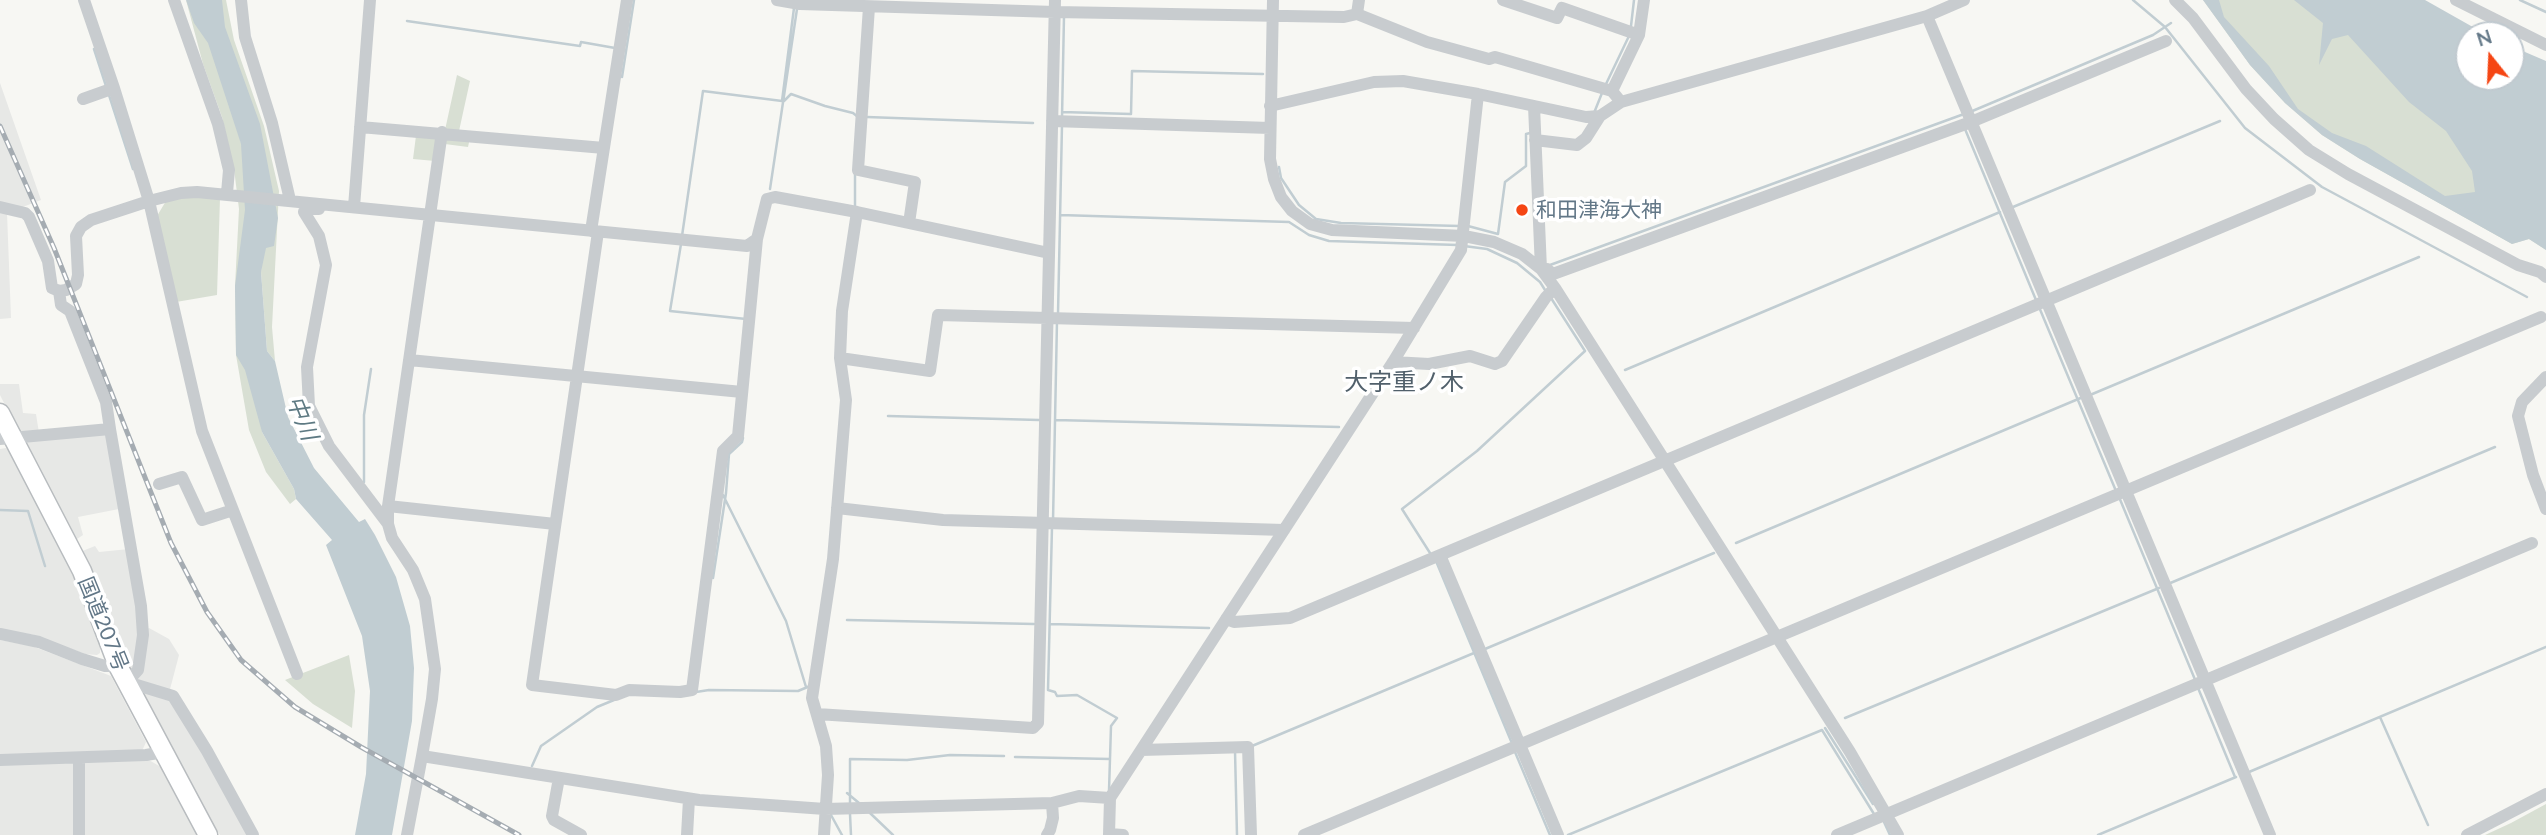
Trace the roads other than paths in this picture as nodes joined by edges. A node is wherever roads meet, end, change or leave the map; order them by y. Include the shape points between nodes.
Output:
1 (84, 0) edge
2 (174, 0) edge
3 (241, 0) edge
4 (249, 0) edge
5 (370, 0) edge
6 (627, 0) edge
7 (777, 0) edge
8 (1273, 0) edge
9 (1359, 0) edge
10 (1503, 0) edge
11 (1644, 0) edge
12 (1964, 0) edge
13 (2175, 0) edge
14 (2456, 0) edge
15 (869, 7) junction
16 (1060, 9) edge
17 (1357, 14) junction
18 (1273, 15) junction
19 (1927, 16) junction
20 (1633, 33) junction
21 (2166, 41) dead end
22 (2546, 45) edge
23 (250, 50) junction
24 (109, 90) junction
25 (1606, 90) junction
26 (1478, 94) junction
27 (83, 99) dead end
28 (1622, 102) junction
29 (1270, 106) junction
30 (1534, 106) junction
31 (1968, 115) junction
32 (1600, 116) junction
33 (1058, 121) junction
34 (360, 127) junction
35 (1270, 128) junction
36 (442, 132) junction
37 (1535, 140) junction
38 (604, 148) junction
39 (2311, 190) dead end
40 (230, 193) junction
41 (288, 199) junction
42 (149, 201) junction
43 (335, 204) junction
44 (0, 207) edge
45 (354, 207) junction
46 (857, 212) junction
47 (430, 215) junction
48 (909, 223) junction
49 (594, 232) junction
50 (757, 239) junction
51 (1463, 243) junction
52 (1049, 253) junction
53 (1541, 269) junction
54 (2546, 277) edge
55 (59, 291) junction
56 (1551, 293) junction
57 (2046, 301) junction
58 (1054, 317) junction
59 (2541, 317) dead end
60 (1414, 328) junction
61 (840, 358) junction
62 (409, 360) junction
63 (1393, 362) junction
64 (576, 376) junction
65 (2546, 377) edge
66 (742, 391) junction
67 (0, 413) edge
68 (110, 429) junction
69 (6, 439) edge
70 (1665, 461) junction
71 (159, 484) dead end
72 (2125, 489) junction
73 (388, 506) junction
74 (837, 508) junction
75 (2546, 509) edge
76 (229, 511) junction
77 (1050, 523) junction
78 (388, 524) junction
79 (555, 524) junction
80 (1284, 530) junction
81 (2532, 543) dead end
82 (1440, 555) junction
83 (1226, 619) junction
84 (0, 634) edge
85 (1777, 637) junction
86 (122, 674) junction
87 (297, 674) dead end
88 (2205, 681) junction
89 (817, 714) junction
90 (1519, 744) junction
91 (1141, 750) junction
92 (164, 752) junction
93 (422, 757) junction
94 (79, 758) junction
95 (0, 760) edge
96 (559, 778) junction
97 (2546, 794) edge
98 (1110, 798) junction
99 (689, 799) junction
100 (1052, 803) junction
101 (825, 809) junction
102 (1887, 815) junction
103 (79, 835) edge
104 (208, 835) edge
105 (253, 835) edge
106 (407, 835) edge
107 (581, 835) edge
108 (687, 835) edge
109 (824, 835) edge
110 (1047, 835) edge
111 (1109, 835) edge
112 (1123, 835) edge
113 (1251, 835) edge
114 (1304, 835) edge
115 (1558, 835) edge
116 (1838, 835) edge
117 (1898, 835) edge
118 (2270, 835) edge
119 (2467, 835) edge

1 - 24 street
2 - 40 street via 218,124
3 - 23 street
4 - 23 street
5 - 34 street
6 - 38 street
7 - 15 street
8 - 18 street
9 - 17 street
10 - 20 street via 1557,18 1562,8
11 - 20 street
12 - 19 street
13 - 54 street via 2246,89 2309,150
14 - 22 street
15 - 16 street
15 - 48 street via 858,170 915,182
16 - 18 street
16 - 33 street
17 - 18 street
17 - 25 street via 1427,42
18 - 29 street
19 - 28 street
19 - 31 street
20 - 25 street
21 - 31 street
23 - 41 street
24 - 27 street
24 - 42 street
25 - 28 street
26 - 29 street via 1403,81 1374,82
26 - 30 street
26 - 51 street
28 - 32 street
29 - 35 street
30 - 32 street
30 - 37 street
31 - 53 street via 1957,127 1553,274
31 - 57 street
32 - 37 street via 1577,145
33 - 35 street
33 - 52 street
34 - 36 street
34 - 45 street
35 - 51 street via 1270,159 1281,197 1310,224
36 - 38 street
36 - 47 street
37 - 53 street
38 - 49 street
39 - 57 street
40 - 41 street
40 - 42 street via 181,193
41 - 43 street
42 - 55 street via 81,227 76,236 76,284
42 - 76 street via 202,431
43 - 45 street
43 - 78 street via 331,209 304,212 318,236 326,265 307,368 309,406 329,446
44 - 55 street via 29,217 48,261 52,288
45 - 47 street
46 - 48 street
46 - 50 street via 775,197 767,200
46 - 61 street
47 - 49 street
47 - 62 street
48 - 52 street
49 - 50 street via 747,246
49 - 64 street
50 - 66 street
51 - 53 street via 1494,243 1522,254
51 - 60 street
52 - 58 street
53 - 56 street
55 - 68 street via 61,305 70,311 106,402
56 - 63 street via 1502,361 1495,364 1470,356 1429,363
56 - 70 street
57 - 70 street
57 - 72 street
58 - 60 street
58 - 61 street via 938,315 930,371
58 - 77 street
59 - 72 street
60 - 63 street
61 - 74 street via 846,400
62 - 64 street
62 - 73 street
63 - 80 street
64 - 66 street
64 - 79 street
65 - 75 street via 2522,402 2518,416
66 - 79 street via 738,436 723,451 692,690 629,690 616,695 532,685
67 - 69 highway, 国道207号
68 - 69 street
68 - 86 street via 143,635 138,670
69 - 86 highway, 国道207号 via 82,571
70 - 82 street
70 - 85 street
71 - 76 street via 183,477 202,520
72 - 85 street
72 - 88 street
73 - 78 street
73 - 79 street
74 - 77 street via 943,520
74 - 89 street via 812,698
76 - 87 street
77 - 80 street
77 - 89 street via 1037,727
78 - 93 street via 425,599 435,669
80 - 83 street
81 - 88 street
82 - 83 street via 1290,618
82 - 90 street
83 - 91 street
84 - 86 street via 39,642
85 - 90 street
85 - 102 street
86 - 92 highway, 国道207号
86 - 105 street via 173,696
88 - 102 street
88 - 118 street
89 - 101 street via 826,746
90 - 114 street
90 - 115 street
91 - 98 street
91 - 113 street via 1248,747
92 - 94 street
92 - 104 highway, 国道207号
93 - 96 street
93 - 106 street
94 - 95 street
94 - 103 street
96 - 99 street
96 - 107 street via 552,816
97 - 119 street
98 - 100 street via 1079,796
98 - 111 street
99 - 101 street
99 - 108 street
100 - 101 street
100 - 110 street
101 - 109 street
102 - 116 street
102 - 117 street
111 - 112 street

